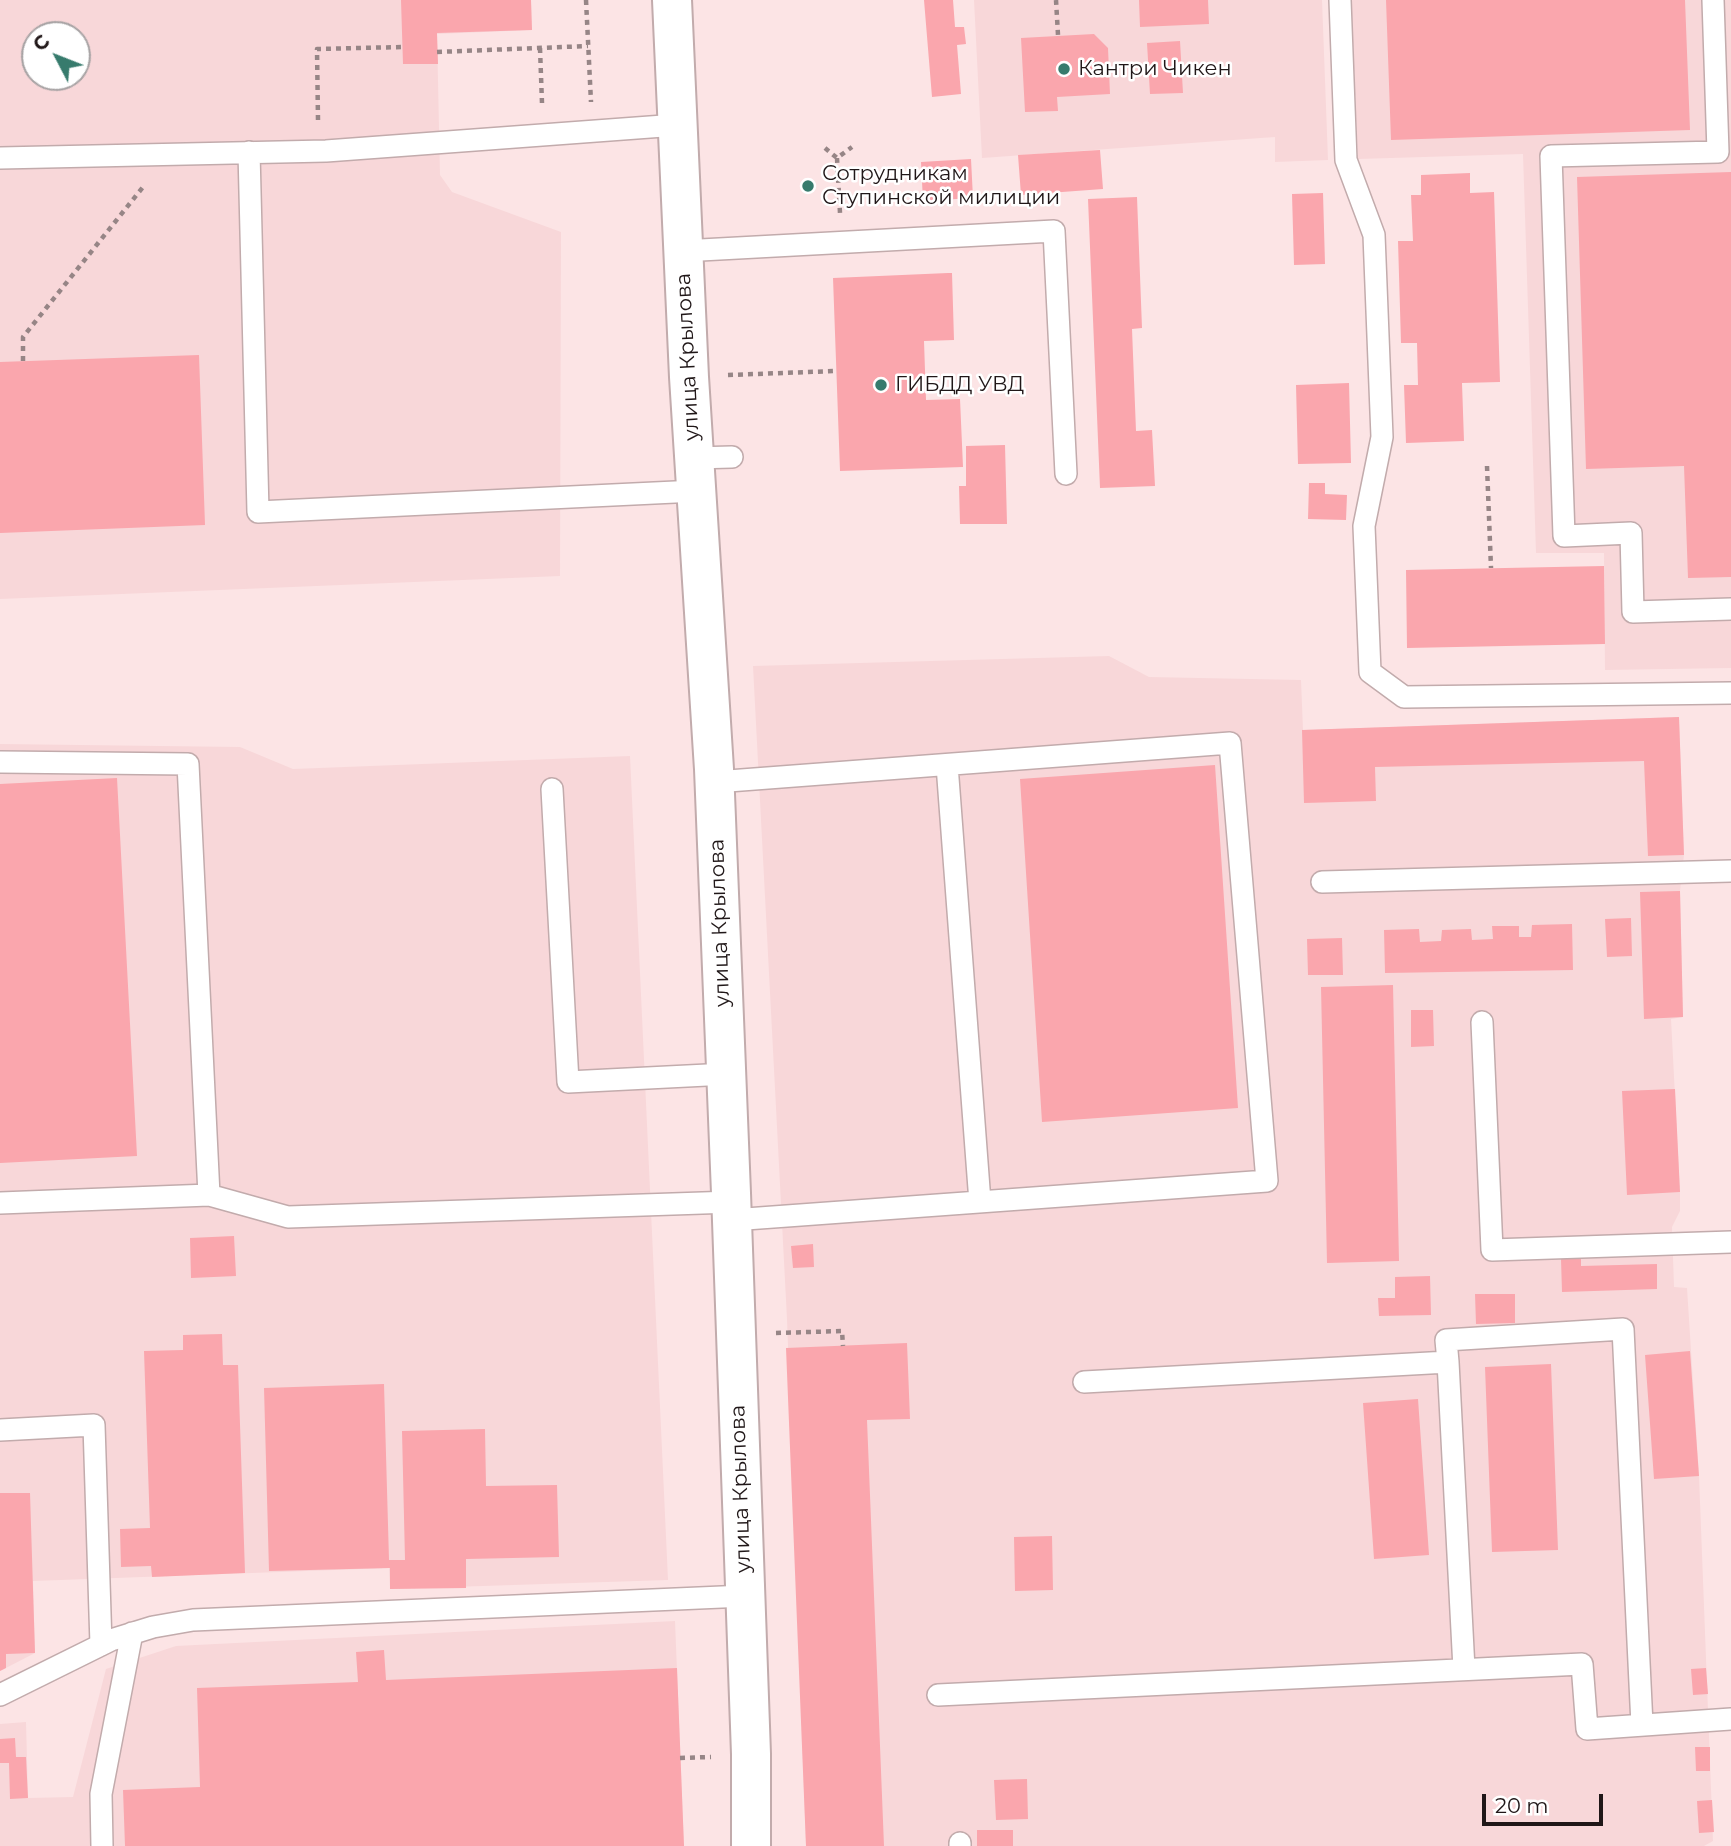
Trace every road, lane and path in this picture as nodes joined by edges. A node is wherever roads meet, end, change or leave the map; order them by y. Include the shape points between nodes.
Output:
1 (586, 0) edge
2 (672, 0) edge
3 (1056, 0) edge
4 (1339, 0) edge
5 (1713, 0) edge
6 (1058, 35) dead end
7 (588, 46) junction
8 (402, 47) dead end
9 (540, 48) junction
10 (437, 52) dead end
11 (1723, 61) edge
12 (677, 125) junction
13 (592, 131) junction
14 (544, 135) junction
15 (852, 147) dead end
16 (825, 148) dead end
17 (318, 151) junction
18 (249, 152) junction
19 (170, 154) junction
20 (0, 158) edge
21 (836, 158) junction
22 (842, 243) junction
23 (682, 251) junction
24 (23, 361) dead end
25 (836, 371) dead end
26 (689, 377) junction
27 (732, 457) dead end
28 (1487, 466) dead end
29 (1066, 474) dead end
30 (695, 475) junction
31 (1491, 568) dead end
32 (1731, 609) edge
33 (1731, 693) edge
34 (0, 762) edge
35 (947, 765) junction
36 (715, 782) junction
37 (551, 789) dead end
38 (1731, 871) edge
39 (1322, 882) dead end
40 (1482, 1022) dead end
41 (727, 1074) junction
42 (209, 1195) junction
43 (980, 1202) junction
44 (0, 1203) edge
45 (732, 1211) junction
46 (1731, 1242) edge
47 (787, 1334) dead end
48 (843, 1346) dead end
49 (1448, 1362) junction
50 (1084, 1382) dead end
51 (0, 1430) edge
52 (745, 1596) junction
53 (132, 1633) junction
54 (101, 1645) junction
55 (1464, 1669) junction
56 (0, 1695) edge
57 (939, 1695) dead end
58 (1731, 1719) edge
59 (1642, 1725) junction
60 (714, 1757) dead end
61 (680, 1758) dead end
62 (102, 1846) edge
63 (751, 1846) edge

1 - 7 path
2 - 12 street, улица Крылова
3 - 6 path
4 - 33 lane via 1346,160 1374,236 1382,437 1364,526 1370,672 1404,697
5 - 11 lane
7 - 9 path
7 - 13 path
8 - 17 path via 317,49
9 - 10 path
9 - 14 path
11 - 32 lane via 1718,152 1551,156 1564,536 1631,533 1633,612
12 - 13 lane
12 - 23 street, улица Крылова
13 - 14 lane
14 - 17 lane
15 - 21 path
16 - 21 path
17 - 18 lane
18 - 19 lane
18 - 30 lane via 258,512
19 - 20 lane
19 - 24 path via 23,337
21 - 22 path
22 - 23 lane
22 - 29 lane via 1054,231
23 - 26 street, улица Крылова
25 - 26 path
26 - 30 street, улица Крылова
27 - 30 lane
28 - 31 path
30 - 36 street, улица Крылова
34 - 42 lane via 188,764
35 - 36 lane
35 - 43 lane
35 - 43 lane via 1230,743 1267,1181
36 - 41 street, улица Крылова
37 - 41 lane via 568,1082
38 - 39 lane
40 - 46 lane via 1492,1250
41 - 45 street, улица Крылова
42 - 44 lane
42 - 45 lane via 288,1217
43 - 45 lane
45 - 52 street, улица Крылова
47 - 48 path via 842,1331
49 - 50 lane
49 - 55 lane
49 - 59 lane via 1446,1340 1623,1329
51 - 54 lane via 94,1425
52 - 53 lane via 194,1620
52 - 63 street, улица Крылова
53 - 54 lane
53 - 62 lane via 101,1794
54 - 56 lane
55 - 57 lane
55 - 59 lane via 1582,1664 1587,1729
58 - 59 lane
60 - 61 path

